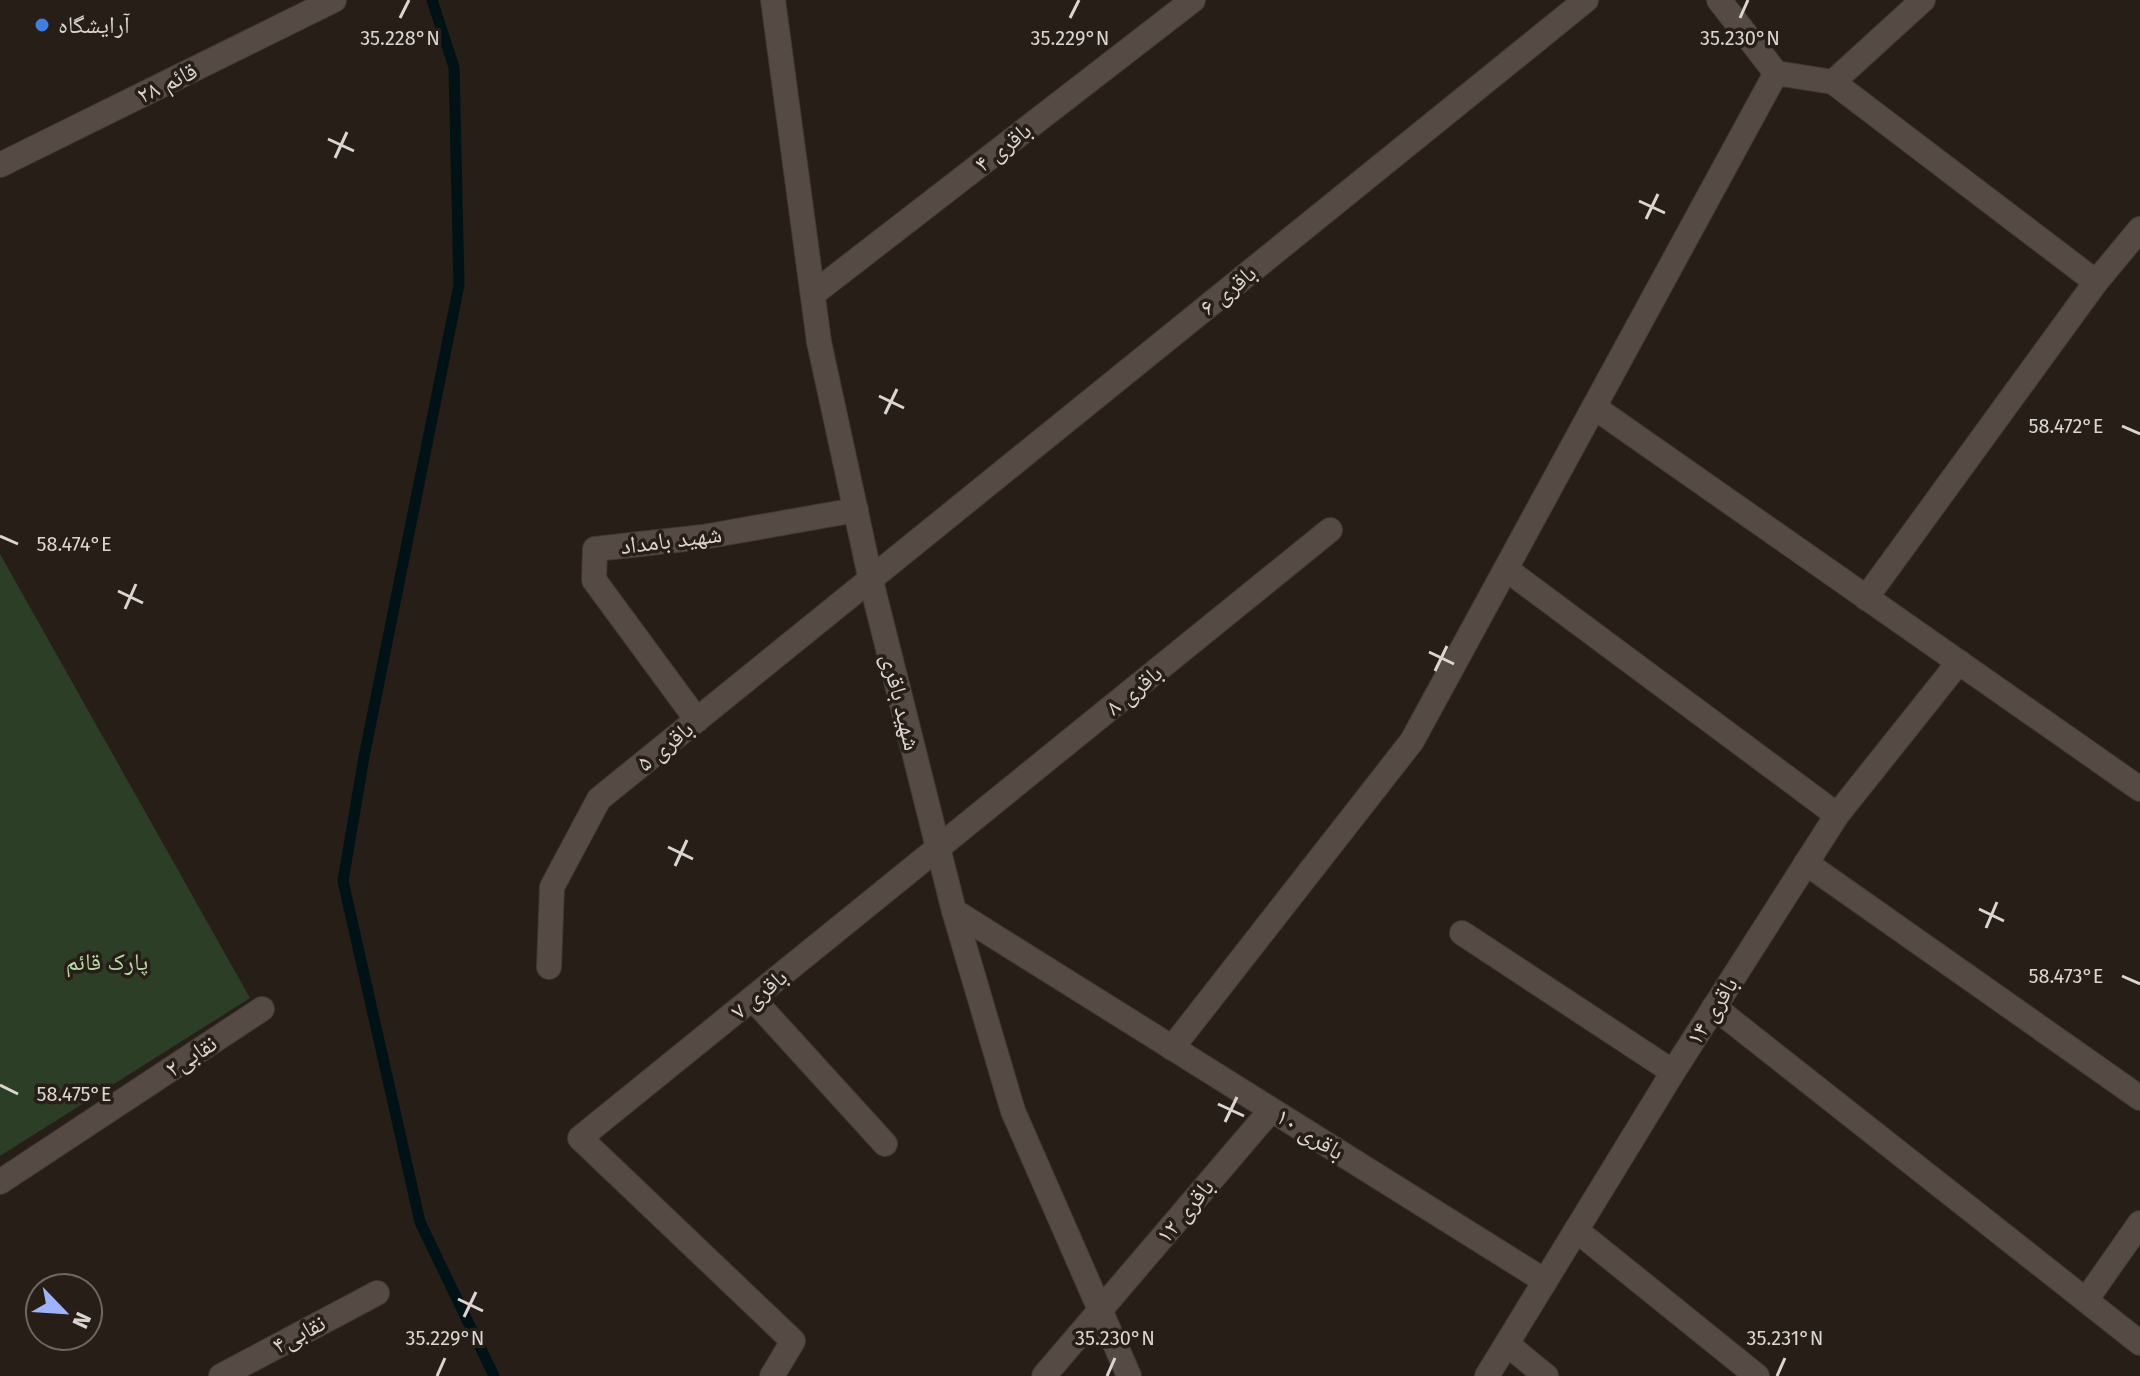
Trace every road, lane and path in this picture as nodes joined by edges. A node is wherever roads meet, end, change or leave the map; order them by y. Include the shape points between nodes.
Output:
1 (334, 0) edge
2 (773, 0) edge
3 (1193, 0) edge
4 (1586, 0) edge
5 (1719, 0) edge
6 (1923, 0) edge
7 (1776, 73) junction
8 (1833, 82) junction
9 (0, 165) edge
10 (2140, 229) edge
11 (2096, 282) junction
12 (813, 294) junction
13 (1594, 407) junction
14 (856, 510) junction
15 (1330, 530) dead end
16 (1506, 569) junction
17 (871, 581) junction
18 (1866, 598) junction
19 (1959, 662) junction
20 (697, 720) junction
21 (2140, 789) edge
22 (1837, 815) junction
23 (938, 850) junction
24 (1806, 863) junction
25 (954, 911) junction
26 (1462, 933) dead end
27 (549, 967) dead end
28 (753, 999) junction
29 (1714, 1007) junction
30 (262, 1009) dead end
31 (1172, 1048) junction
32 (1673, 1072) junction
33 (2140, 1098) edge
34 (1271, 1110) junction
35 (885, 1144) dead end
36 (0, 1182) edge
37 (2140, 1223) edge
38 (1576, 1230) junction
39 (1545, 1281) junction
40 (377, 1293) dead end
41 (2086, 1300) junction
42 (1100, 1313) junction
43 (2140, 1343) edge
44 (1507, 1344) junction
45 (221, 1376) edge
46 (772, 1376) edge
47 (1044, 1376) edge
48 (1129, 1376) edge
49 (1487, 1376) edge
50 (1546, 1376) edge
51 (1757, 1376) edge

1 - 9 street, قائم ۲۸
2 - 12 street, شهید باقری
3 - 12 street, باقری ۴
4 - 17 street, باقری ۶
5 - 7 street
6 - 8 street
7 - 8 street
7 - 13 street
8 - 11 street
10 - 11 street
11 - 18 street
12 - 14 street, شهید باقری
13 - 16 street
13 - 18 street
14 - 17 street, شهید باقری
14 - 20 street, شهید بامداد via 703,537 595,549 594,580
15 - 23 street, باقری ۸
16 - 22 street
16 - 31 street via 1412,741
17 - 20 street, باقری ۵
17 - 23 street, شهید باقری
18 - 19 street
19 - 21 street
19 - 22 street, باقری ۱۴
20 - 27 street, باقری ۵ via 599,799 552,887
22 - 24 street, باقری ۱۴
23 - 25 street, شهید باقری
23 - 28 street, باقری ۷
24 - 29 street, باقری ۱۴
24 - 33 street
25 - 31 street, باقری ۱۰
25 - 42 street, شهید باقری via 1013,1111
26 - 32 street
28 - 35 street
28 - 46 street, باقری ۷ via 580,1138 793,1341
29 - 32 street, باقری ۱۴
29 - 41 street
30 - 36 street, نقابی۲
31 - 34 street, باقری ۱۰
32 - 38 street, باقری ۱۴
34 - 39 street, باقری ۱۰
34 - 42 street, باقری ۱۲
37 - 41 street
38 - 39 street, باقری ۱۴
38 - 51 street
39 - 44 street, باقری ۱۴
40 - 45 street, نقابی۴
41 - 43 street
42 - 47 street, باقری ۱۲
42 - 48 street, شهید باقری
44 - 49 street, باقری ۱۴
44 - 50 street

